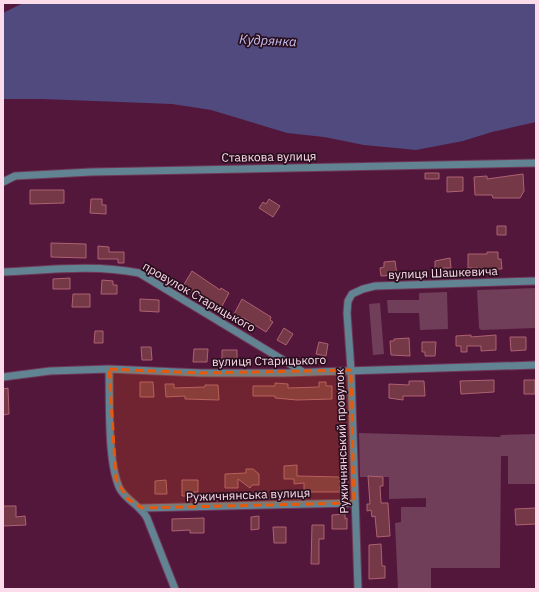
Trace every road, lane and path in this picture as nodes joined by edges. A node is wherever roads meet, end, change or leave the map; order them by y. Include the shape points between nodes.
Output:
1 (536, 163) edge
2 (3, 182) edge
3 (3, 272) edge
4 (536, 281) edge
5 (352, 294) joint
6 (285, 361) junction
7 (536, 365) edge
8 (109, 369) junction
9 (351, 370) junction
10 (303, 372) junction
11 (284, 373) junction
12 (3, 377) edge
13 (354, 503) junction
14 (142, 508) junction
15 (175, 589) edge
16 (358, 589) edge

1 - 2 street, Ставкова вулиця via 106,171 34,174 16,176
3 - 6 street, провулок Старицького via 119,269 139,273
4 - 5 street, вулиця Шашкевича via 375,286
5 - 9 street, Ружичнянський провулок via 348,301 347,313
6 - 10 street, провулок Старицького
6 - 11 street via 287,366
7 - 9 street, вулиця Старицького
8 - 11 street, вулиця Старицького
8 - 12 street, вулиця Старицького via 50,371
8 - 14 street via 116,480 128,499
9 - 10 street, вулиця Старицького
9 - 13 street, Ружичнянський провулок
10 - 11 street, вулиця Старицького
13 - 14 street, Ружичнянська вулиця
13 - 16 street, Ружичнянський провулок
14 - 15 street

